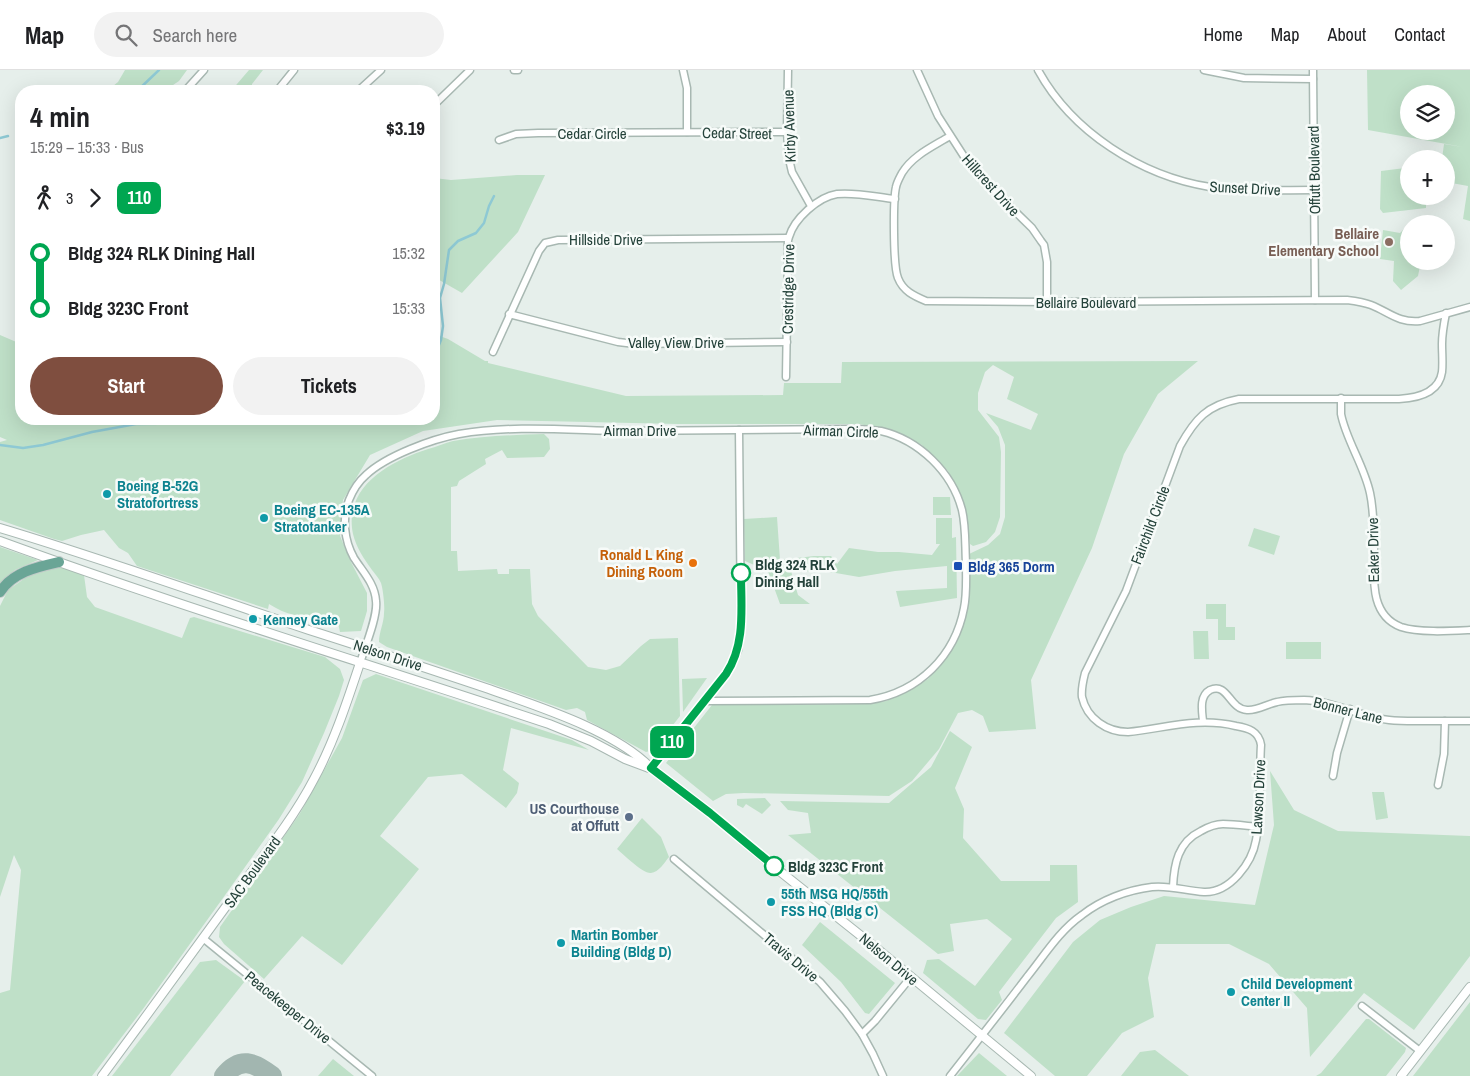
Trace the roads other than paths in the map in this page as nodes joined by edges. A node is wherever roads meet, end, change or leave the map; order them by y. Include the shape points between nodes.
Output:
1 (204, 70) edge
2 (294, 70) edge
3 (381, 70) edge
4 (470, 70) edge
5 (683, 70) edge
6 (788, 70) edge
7 (917, 70) edge
8 (1038, 70) edge
9 (1204, 70) edge
10 (1313, 70) edge
11 (1313, 79) junction
12 (190, 85) edge
13 (282, 85) edge
14 (365, 85) edge
15 (440, 99) edge
16 (687, 132) junction
17 (787, 132) junction
18 (950, 136) junction
19 (499, 140) dead end
20 (1314, 190) junction
21 (895, 199) junction
22 (811, 206) junction
23 (788, 238) junction
24 (1315, 300) junction
25 (1047, 302) junction
26 (1470, 307) edge
27 (1446, 313) junction
28 (509, 314) junction
29 (787, 342) junction
30 (493, 352) dead end
31 (786, 377) dead end
32 (1341, 398) junction
33 (739, 430) junction
34 (0, 528) edge
35 (0, 541) edge
36 (59, 562) junction
37 (0, 592) edge
38 (1470, 630) edge
39 (366, 647) junction
40 (360, 663) junction
41 (705, 701) junction
42 (1350, 710) junction
43 (1203, 721) junction
44 (1446, 721) junction
45 (1470, 721) edge
46 (651, 768) junction
47 (1333, 776) dead end
48 (1438, 785) dead end
49 (1258, 828) junction
50 (674, 859) dead end
51 (1173, 887) junction
52 (204, 939) junction
53 (911, 977) junction
54 (1470, 987) edge
55 (1362, 1006) dead end
56 (862, 1034) junction
57 (982, 1036) junction
58 (1420, 1051) junction
59 (102, 1076) edge
60 (372, 1076) edge
61 (883, 1076) edge
62 (950, 1076) edge
63 (1031, 1076) edge
64 (1401, 1076) edge

1 - 12 street
2 - 13 street
3 - 14 street
4 - 15 street
5 - 16 street via 687,88
6 - 17 street, Kirby Avenue
7 - 18 street, Hillcrest Drive
8 - 20 street, Sunset Drive via 1072,115 1117,152 1143,166 1210,187
9 - 11 street via 1244,78
10 - 11 street, Offutt Boulevard
11 - 20 street, Offutt Boulevard
16 - 17 street, Cedar Street
16 - 19 street, Cedar Circle via 538,133 516,134
17 - 22 street, Kirby Avenue via 792,172
18 - 21 street, Bellaire Boulevard via 909,164 899,179
18 - 25 street, Hillcrest Drive via 983,180 1032,228 1044,245
20 - 24 street, Offutt Boulevard
21 - 22 street, Crestridge Drive via 834,195
21 - 25 street, Bellaire Boulevard via 894,262 897,277 914,296 926,301
22 - 23 street, Crestridge Drive
23 - 28 street, Hillside Drive via 558,240 545,243
23 - 29 street, Crestridge Drive
24 - 25 street, Bellaire Boulevard
24 - 27 street, Bellaire Boulevard via 1360,302 1412,322
26 - 27 street, Bellaire Boulevard
27 - 32 street, Fairchild Circle via 1442,371 1431,390 1411,398
28 - 29 street, Valley View Drive via 635,344
28 - 30 street, Hillside Drive
29 - 31 street, Crestridge Drive
32 - 38 street, Eaker Drive via 1346,430 1370,493 1375,593 1386,618 1414,630
32 - 43 street, Fairchild Circle via 1227,401 1201,416 1180,446 1126,591 1085,673 1082,696 1090,715 1117,732
33 - 39 street, Airman Drive via 487,430 418,446 376,467 357,484 345,522 349,547 374,588 376,610
33 - 41 street via 740,642 730,668
33 - 41 street, Airman Circle via 875,430 901,439 926,455 950,482 962,510 966,550 964,607 958,631 939,663 912,685 890,695 870,700
34 - 39 street, Nelson Drive
35 - 36 street, Nelson Drive
36 - 37 main road via 18,575
36 - 40 street, Nelson Drive
39 - 40 street, SAC Boulevard
39 - 46 street, Nelson Drive via 569,719 629,750
40 - 46 street, Nelson Drive via 549,724
40 - 52 street, SAC Boulevard via 335,735 313,781
41 - 46 street
42 - 43 street, Bonner Lane via 1302,700 1240,709 1228,695 1212,689 1202,701
42 - 44 street, Bonner Lane via 1390,721
42 - 47 street
43 - 49 street, Lawson Drive via 1244,728 1260,739
44 - 45 street, Bonner Lane
44 - 48 street
46 - 53 street, Nelson Drive
49 - 51 street, Lawson Drive via 1247,864 1230,882 1206,892
49 - 51 street via 1216,825 1193,835 1177,856
50 - 56 street, Travis Drive via 820,982
51 - 57 street via 1152,887 1124,893 1081,915 1056,939
52 - 59 street, SAC Boulevard
52 - 60 street, Peacekeeper Drive
53 - 56 street
53 - 57 street, Nelson Drive
54 - 58 street
55 - 58 street
56 - 61 street, Travis Drive
57 - 62 street
57 - 63 street, Nelson Drive
58 - 64 street

